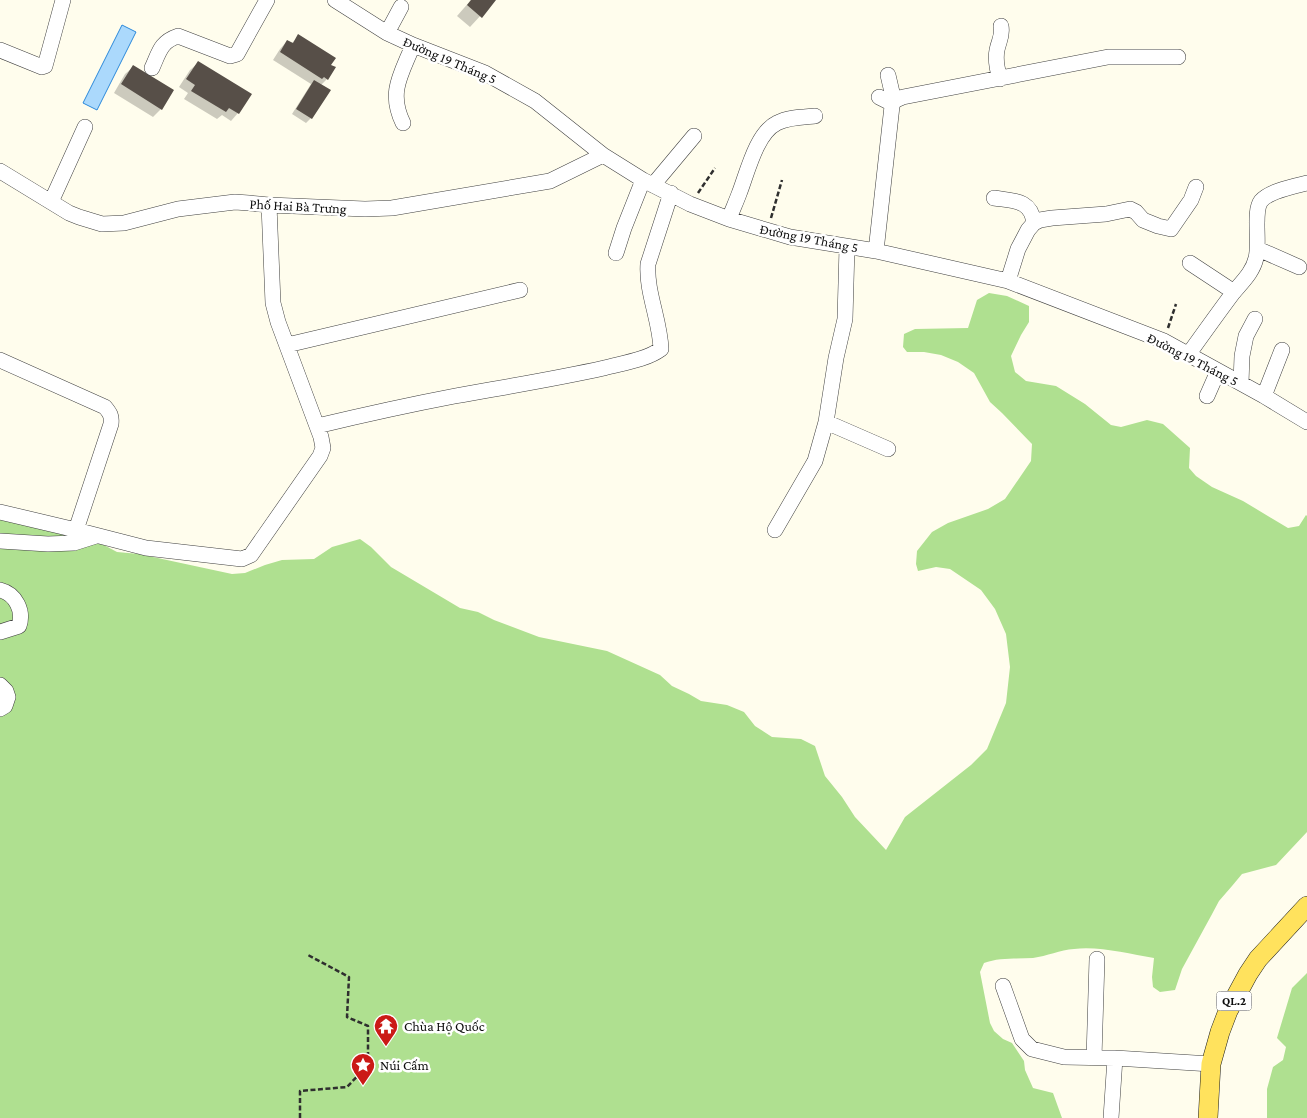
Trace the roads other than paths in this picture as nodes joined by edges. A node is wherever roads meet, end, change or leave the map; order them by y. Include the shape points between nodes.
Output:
1 (63, 0) edge
2 (267, 0) edge
3 (335, 0) edge
4 (404, 3) edge
5 (1001, 26) dead end
6 (387, 33) junction
7 (413, 46) junction
8 (0, 50) edge
9 (1178, 57) dead end
10 (152, 68) dead end
11 (888, 75) dead end
12 (1000, 79) junction
13 (879, 97) dead end
14 (893, 103) junction
15 (815, 116) dead end
16 (403, 123) dead end
17 (86, 128) dead end
18 (694, 136) dead end
19 (603, 155) junction
20 (0, 171) edge
21 (648, 182) junction
22 (1307, 183) edge
23 (1196, 187) dead end
24 (671, 193) junction
25 (994, 198) dead end
26 (51, 202) junction
27 (269, 205) junction
28 (729, 219) junction
29 (1034, 223) junction
30 (847, 247) junction
31 (1258, 249) junction
32 (876, 251) junction
33 (616, 253) dead end
34 (1190, 263) dead end
35 (1299, 267) dead end
36 (1008, 281) junction
37 (520, 290) dead end
38 (1234, 292) junction
39 (1255, 319) dead end
40 (287, 345) junction
41 (1282, 350) dead end
42 (1188, 355) junction
43 (0, 360) edge
44 (1218, 370) junction
45 (1241, 383) junction
46 (1207, 396) dead end
47 (1264, 396) junction
48 (826, 422) junction
49 (1307, 422) edge
50 (317, 426) junction
51 (888, 449) dead end
52 (0, 512) edge
53 (76, 530) junction
54 (775, 530) dead end
55 (98, 535) junction
56 (0, 541) edge
57 (0, 590) edge
58 (0, 632) edge
59 (0, 685) edge
60 (0, 709) edge
61 (1307, 906) edge
62 (1097, 959) dead end
63 (1002, 986) dead end
64 (1094, 1058) junction
65 (1116, 1058) junction
66 (1211, 1064) junction
67 (1112, 1118) edge
68 (1208, 1118) edge

1 - 8 street via 45,66
2 - 10 street via 237,54 230,56 178,36 161,48
3 - 6 street, Đường 19 Tháng 5
4 - 6 street
5 - 12 street via 997,51
6 - 7 street, Đường 19 Tháng 5
7 - 16 street via 398,80 395,99
7 - 19 street, Đường 19 Tháng 5 via 485,73 535,101
9 - 12 street via 1108,57
11 - 14 street
12 - 14 street via 903,98
13 - 14 street
14 - 32 street
15 - 28 street via 776,123 764,134 753,154
17 - 26 street
18 - 21 street
19 - 21 street, Đường 19 Tháng 5
19 - 27 street, Phố Hai Bà Trưng via 550,182 392,208
20 - 26 street, Phố Hai Bà Trưng
21 - 24 street, Đường 19 Tháng 5
21 - 33 street via 624,228
22 - 31 street via 1279,190 1262,200 1257,209
23 - 29 street via 1172,229 1143,220 1130,209
24 - 28 street, Đường 19 Tháng 5
24 - 50 street via 648,264 662,349 654,355 558,378
25 - 29 street via 1024,204 1030,210
26 - 27 street, Phố Hai Bà Trưng via 79,217 102,224 124,223 195,206 235,202
27 - 40 street via 273,303
28 - 30 street, Đường 19 Tháng 5 via 790,237
29 - 36 street via 1018,248
30 - 32 street, Đường 19 Tháng 5
30 - 48 street via 845,319
31 - 35 street
31 - 38 street via 1251,271
32 - 36 street, Đường 19 Tháng 5
34 - 38 street
36 - 42 street, Đường 19 Tháng 5 via 1164,341
37 - 40 street
38 - 42 street
39 - 45 street via 1246,336
40 - 50 street
41 - 47 street
42 - 44 street, Đường 19 Tháng 5
43 - 53 street via 105,407 110,413 111,424
44 - 45 street, Đường 19 Tháng 5
44 - 46 street
45 - 47 street, Đường 19 Tháng 5
47 - 49 street, Đường 19 Tháng 5
48 - 51 street
48 - 54 street via 815,461
50 - 55 street via 323,448 320,456 246,558 146,548
52 - 53 street
53 - 55 street
55 - 56 street via 74,543
57 - 58 street via 13,597 21,618 19,626
59 - 60 street via 8,697
61 - 66 main road, QL.2 via 1248,974 1228,1012
62 - 64 street
63 - 64 street via 1022,1039 1032,1049 1064,1057
64 - 65 street
65 - 66 street
65 - 67 street
66 - 68 main road, QL.2

